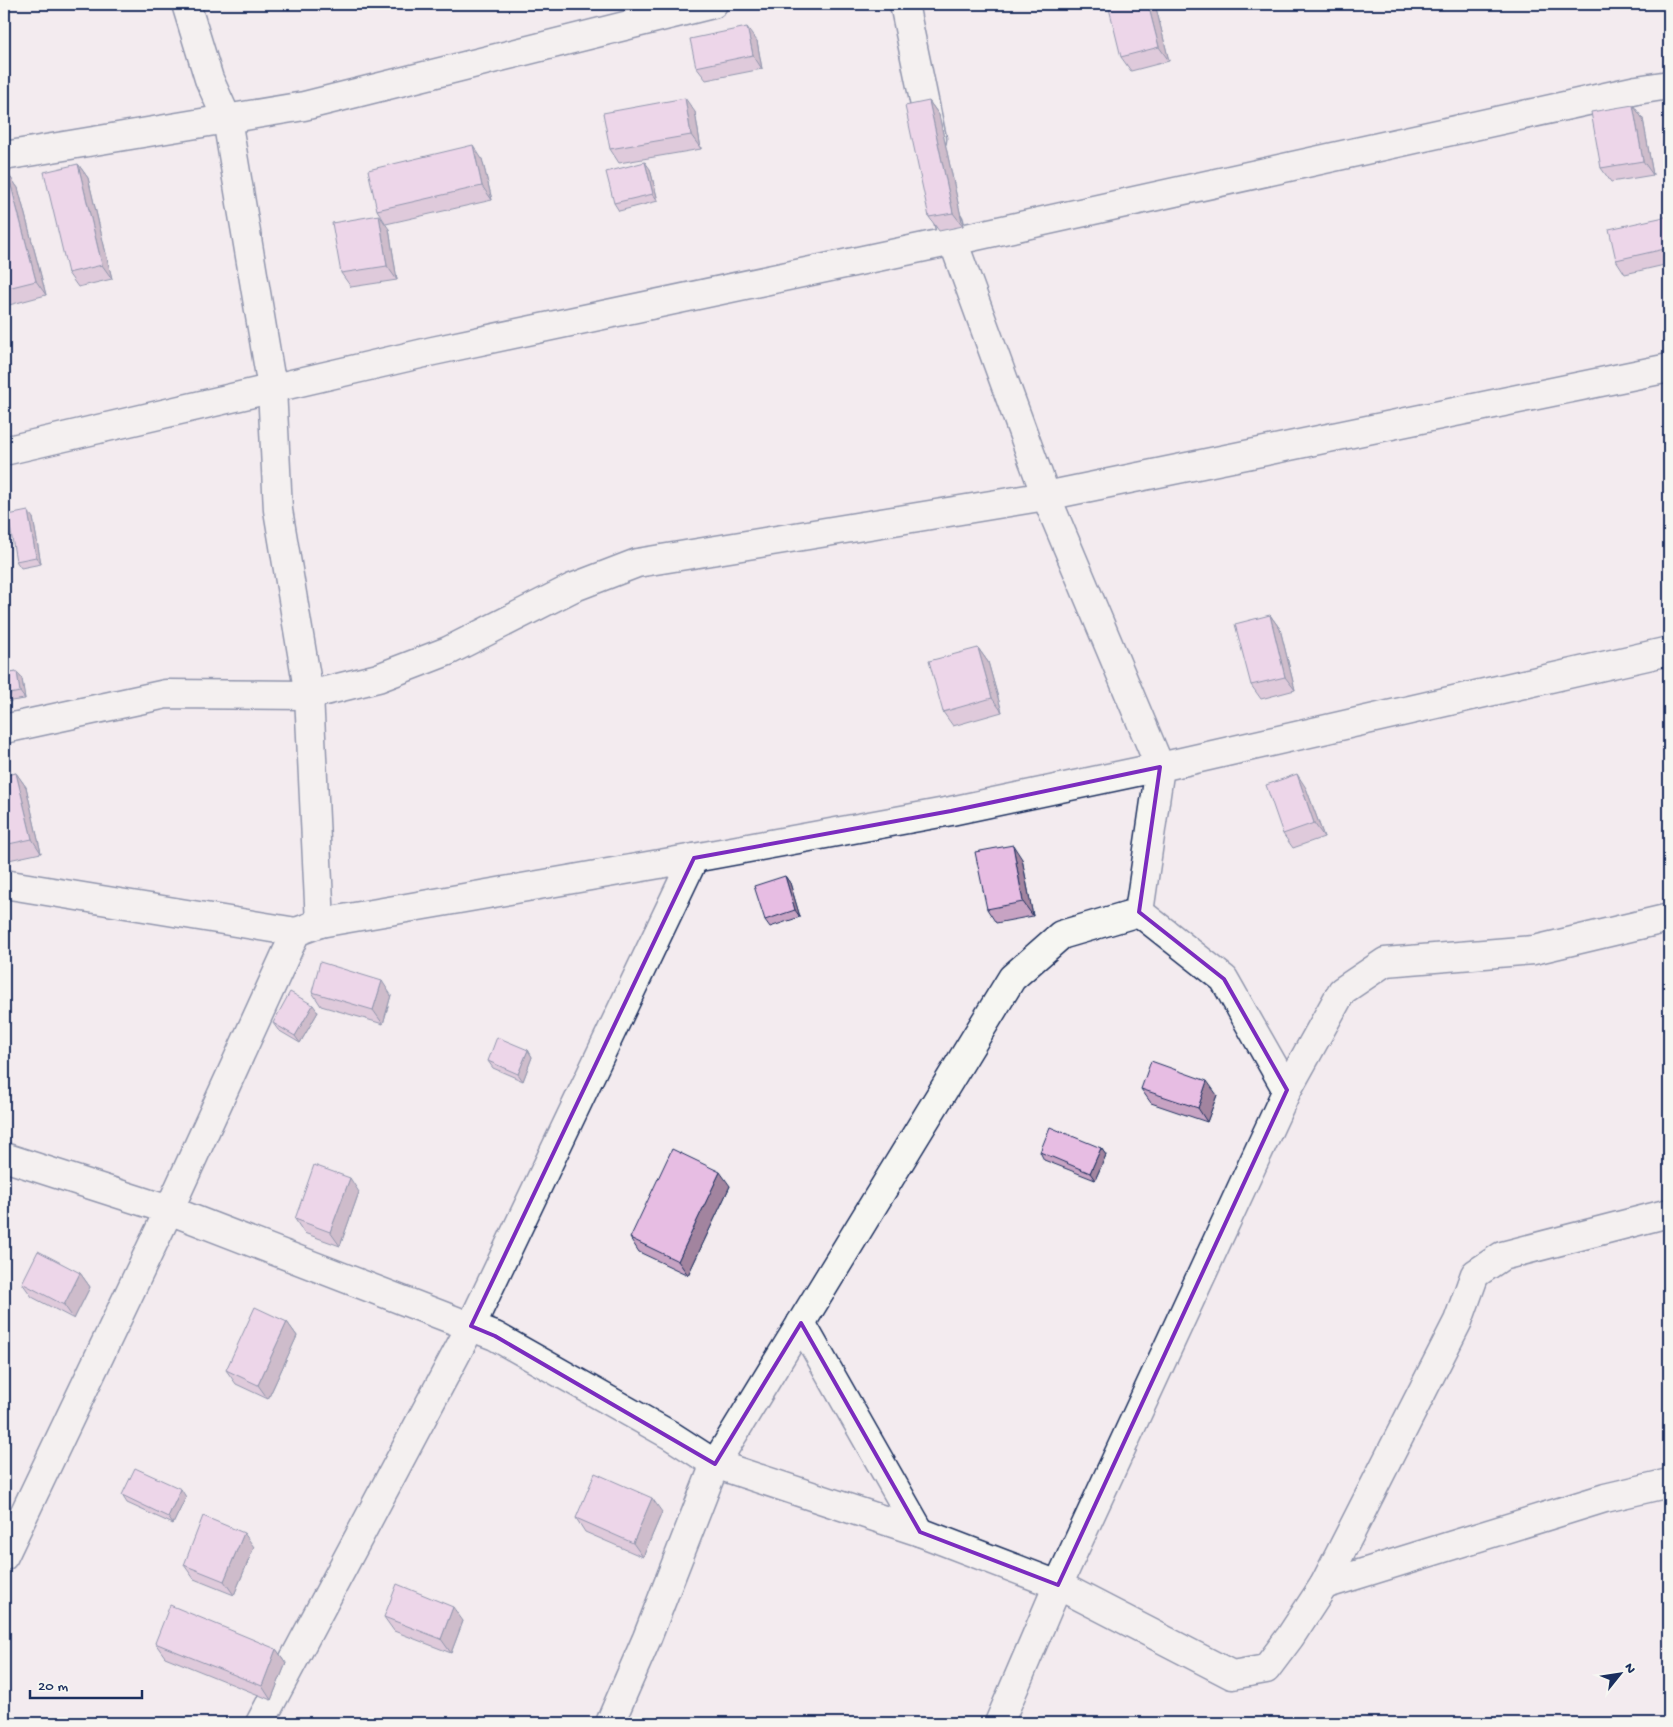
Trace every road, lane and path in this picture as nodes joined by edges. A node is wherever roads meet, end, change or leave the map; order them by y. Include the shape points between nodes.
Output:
1 (186, 4) edge
2 (713, 4) edge
3 (904, 4) edge
4 (1669, 85) edge
5 (228, 119) junction
6 (4, 156) edge
7 (937, 165) edge
8 (945, 203) edge
9 (953, 241) junction
10 (1669, 368) edge
11 (272, 388) junction
12 (4, 451) edge
13 (1046, 496) junction
14 (1669, 651) edge
15 (309, 695) junction
16 (4, 729) edge
17 (1160, 767) junction
18 (694, 858) junction
19 (4, 884) edge
20 (1139, 912) junction
21 (1669, 918) edge
22 (308, 927) junction
23 (1287, 1090) junction
24 (4, 1157) edge
25 (168, 1210) junction
26 (1669, 1213) edge
27 (801, 1323) junction
28 (471, 1326) junction
29 (715, 1464) junction
30 (1669, 1483) edge
31 (920, 1532) junction
32 (4, 1556) edge
33 (1058, 1585) junction
34 (1324, 1585) junction
35 (260, 1723) edge
36 (610, 1723) edge
37 (998, 1723) edge

1 - 5 street via 209,79
2 - 5 street via 304,106
3 - 7 street
4 - 9 street
5 - 6 street
5 - 11 street
8 - 9 street
9 - 11 street
9 - 13 street
10 - 13 street
11 - 12 street
11 - 15 street via 278,510
13 - 15 street via 637,563 572,588 448,651 378,678
13 - 17 street
14 - 17 street
15 - 16 street via 166,694
15 - 22 street
17 - 18 street via 951,811
17 - 20 street
18 - 22 street
18 - 28 street
19 - 22 street
20 - 23 street via 1224,979
20 - 27 street via 1061,936 1012,978
21 - 23 street via 1534,950 1385,962 1342,991
22 - 25 street
23 - 33 street
24 - 25 street
25 - 28 street
25 - 32 street
26 - 34 street via 1502,1256 1475,1274 1458,1320
27 - 29 street
27 - 31 street
28 - 29 street via 495,1336
28 - 35 street
29 - 31 street
29 - 36 street
30 - 34 street via 1605,1498
31 - 33 street
33 - 34 street via 1232,1675 1266,1669
33 - 37 street

